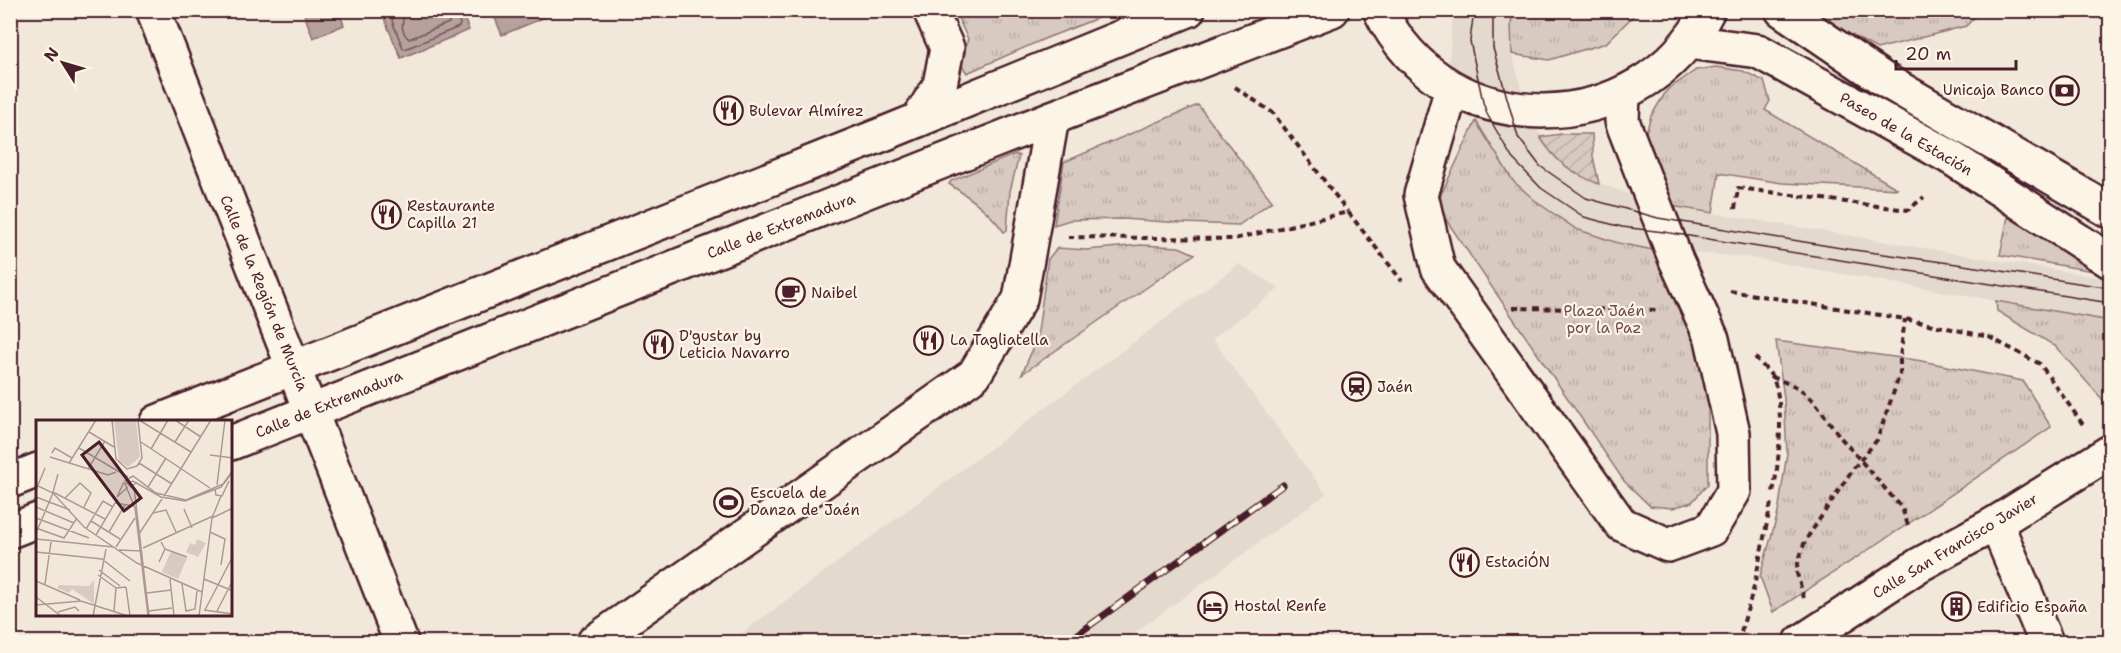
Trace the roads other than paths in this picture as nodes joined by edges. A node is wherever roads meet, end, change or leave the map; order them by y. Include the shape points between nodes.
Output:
1 (153, 10) edge
2 (930, 10) edge
3 (1188, 10) edge
4 (1332, 10) edge
5 (1380, 10) edge
6 (1708, 10) edge
7 (1782, 10) edge
8 (1688, 42) junction
9 (1452, 88) junction
10 (1623, 94) junction
11 (1052, 118) junction
12 (918, 120) junction
13 (2110, 211) edge
14 (2110, 261) edge
15 (292, 367) junction
16 (311, 411) junction
17 (162, 420) edge
18 (232, 443) edge
19 (2110, 452) edge
20 (36, 471) edge
21 (10, 481) edge
22 (36, 521) edge
23 (1996, 523) junction
24 (10, 531) edge
25 (401, 642) edge
26 (594, 642) edge
27 (1801, 642) edge
28 (2046, 642) edge

1 - 15 main road, Calle de la Región de Murcia
2 - 12 main road via 947,48 940,85
3 - 12 main road
4 - 11 main road, Calle de Extremadura
5 - 9 main road via 1404,48
6 - 8 main road
7 - 13 main road via 1883,79
8 - 10 main road via 1659,72
8 - 14 main road, Paseo de la Estación via 1758,51 1950,157
9 - 10 main road via 1496,106 1528,112 1592,106
9 - 10 main road via 1421,195 1438,268 1621,524 1668,545 1711,529 1734,491 1733,432 1712,339 1672,250 1622,121
11 - 16 main road, Calle de Extremadura
11 - 26 main road via 1020,299 974,375
12 - 15 main road
15 - 16 main road, Calle de la Región de Murcia
15 - 17 main road
16 - 18 main road, Calle de Extremadura
16 - 25 main road, Calle de la Región de Murcia
19 - 23 main road, Calle San Francisco Javier
20 - 21 main road
22 - 24 main road
23 - 27 main road, Calle San Francisco Javier via 1919,565
23 - 28 main road

